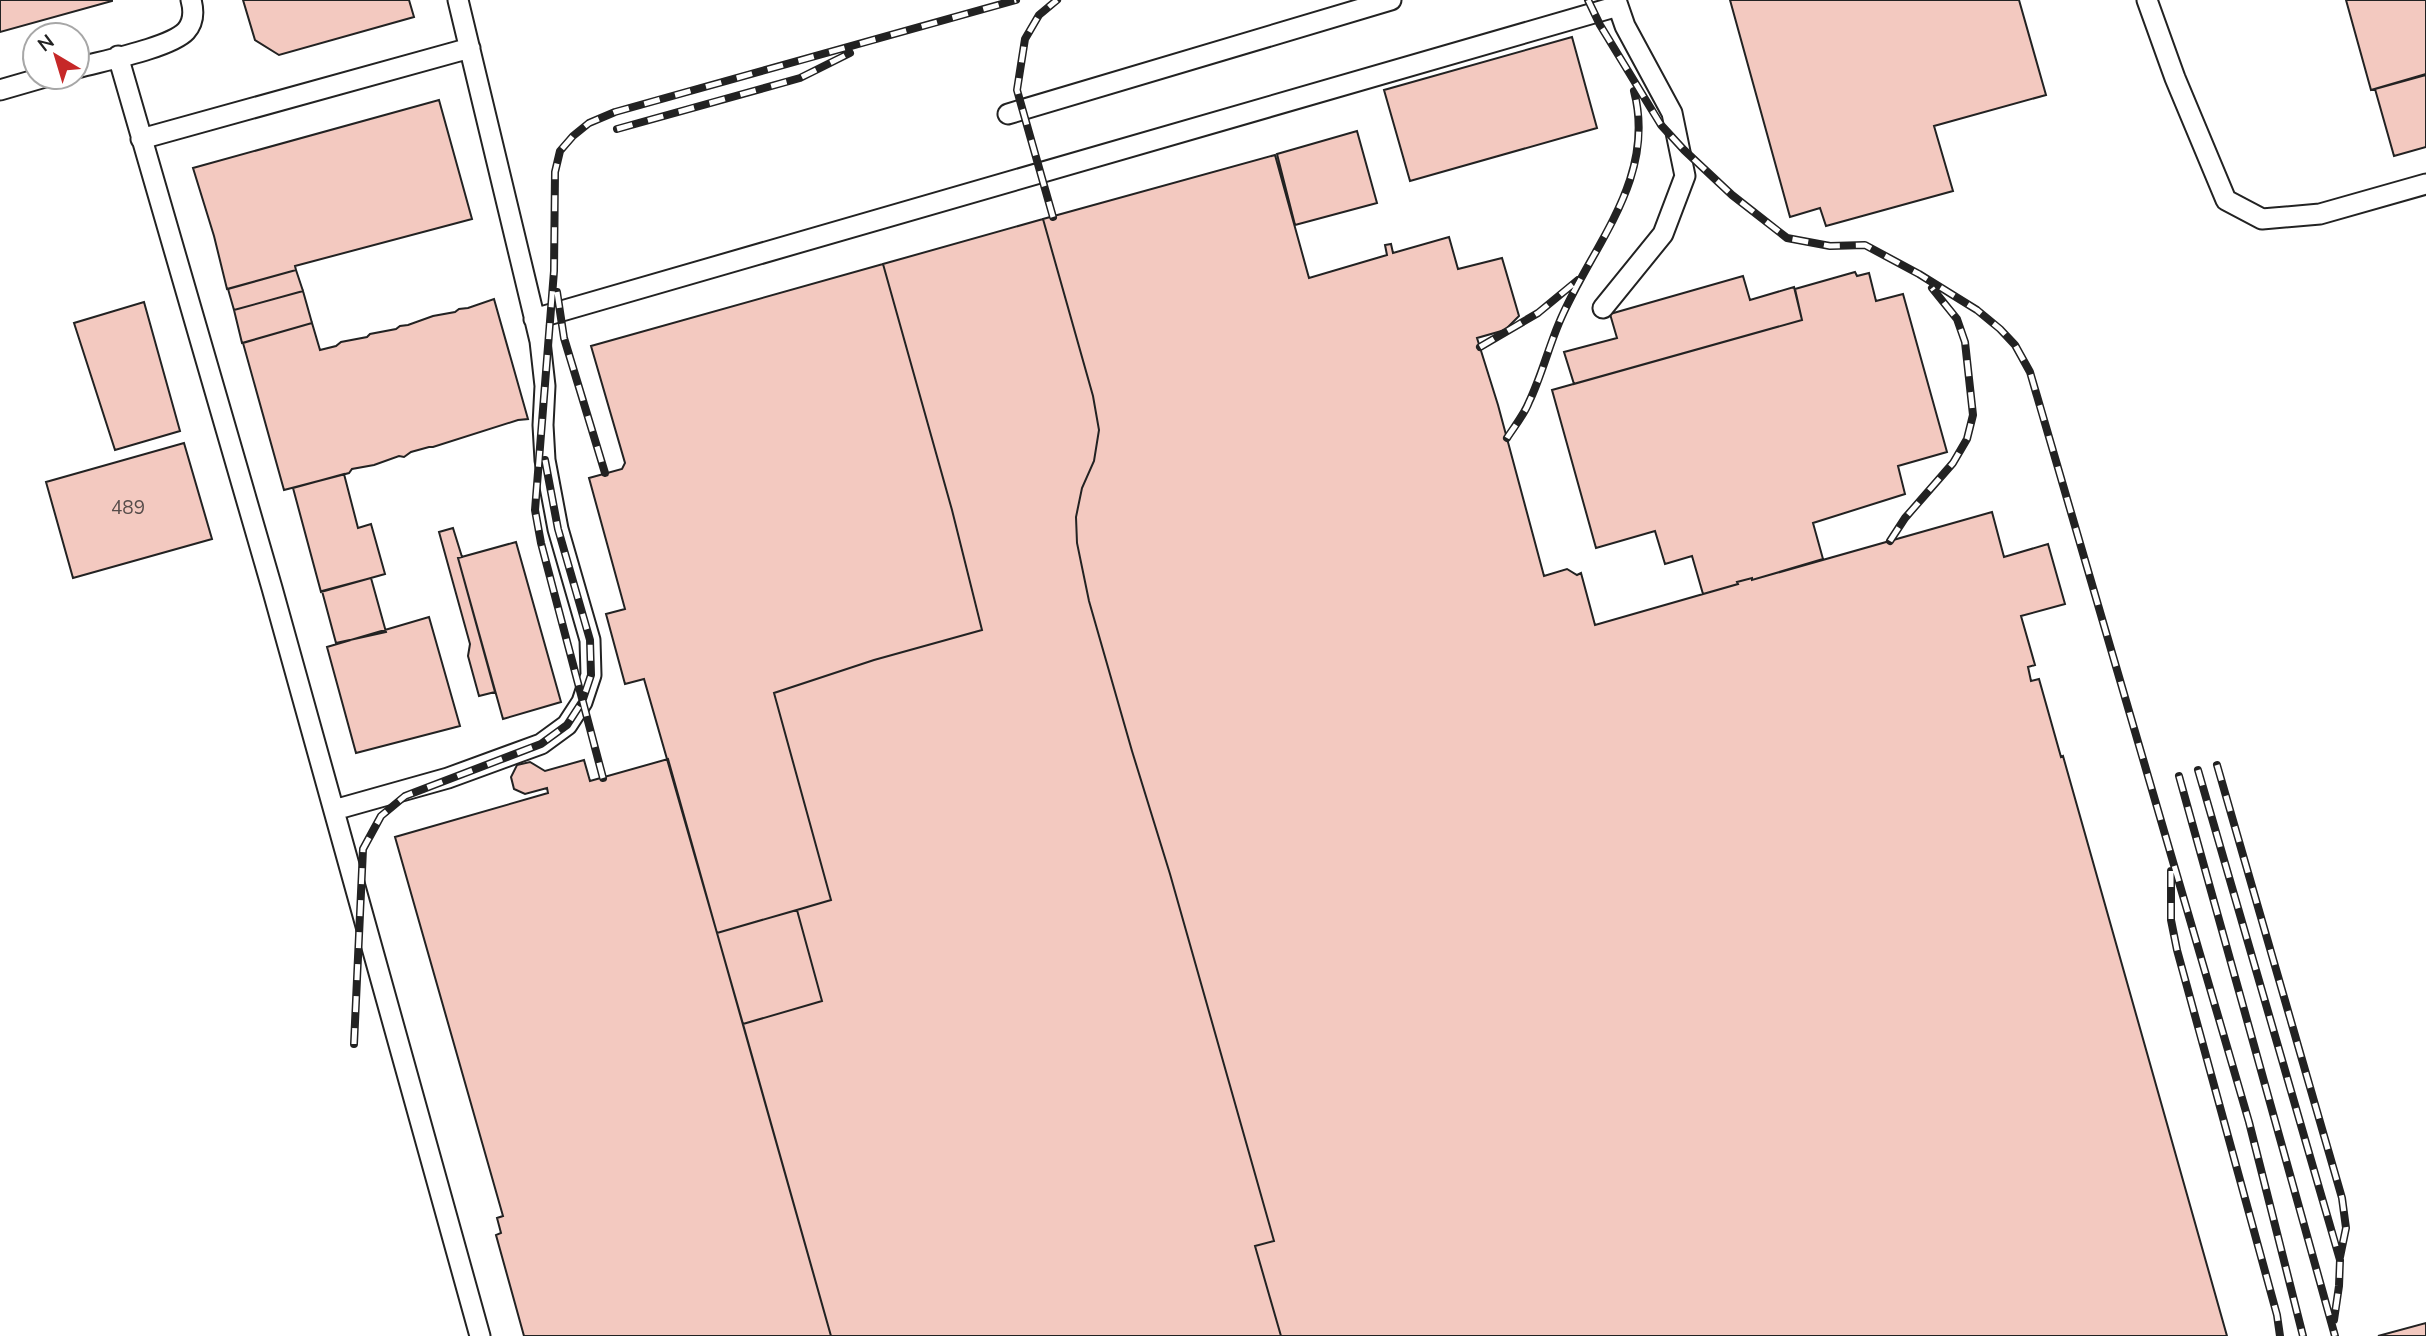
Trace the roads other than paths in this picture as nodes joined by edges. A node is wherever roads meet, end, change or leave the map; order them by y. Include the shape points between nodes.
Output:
1 (191, 0) edge
2 (458, 0) edge
3 (1391, 0) edge
4 (2147, 0) edge
5 (1617, 3) edge
6 (470, 48) junction
7 (118, 57) junction
8 (91, 64) edge
9 (21, 84) edge
10 (0, 90) edge
11 (1008, 114) dead end
12 (141, 139) junction
13 (2426, 184) edge
14 (1603, 308) dead end
15 (534, 319) junction
16 (334, 810) junction
17 (480, 1336) edge

1 - 7 lane via 192,20 185,31 170,41
2 - 6 lane
3 - 11 lane
4 - 13 lane via 2226,200 2262,219 2320,214
5 - 14 lane via 1672,113 1685,176 1663,234
5 - 15 lane
6 - 12 lane
6 - 15 lane
7 - 8 lane
7 - 12 lane
9 - 10 lane
12 - 16 lane
15 - 16 lane via 545,386 545,460 558,529 590,640 591,675 582,702 567,725 541,744 449,778
16 - 17 lane

